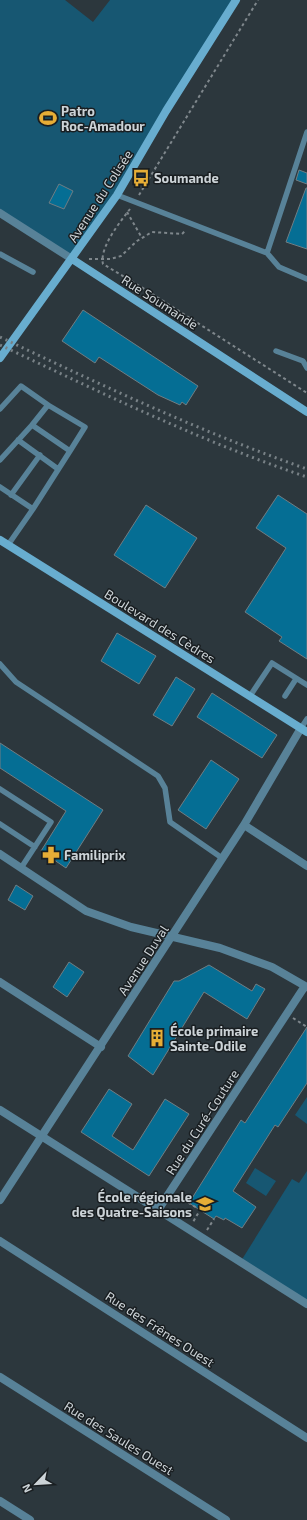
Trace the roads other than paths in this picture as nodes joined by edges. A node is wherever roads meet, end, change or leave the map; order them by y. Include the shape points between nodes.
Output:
1 (236, 0) edge
2 (307, 132) edge
3 (117, 196) junction
4 (0, 213) edge
5 (267, 253) junction
6 (0, 254) edge
7 (72, 260) junction
8 (33, 272) dead end
9 (307, 279) edge
10 (276, 351) dead end
11 (0, 358) edge
12 (307, 368) edge
13 (48, 405) junction
14 (0, 409) edge
15 (307, 412) edge
16 (32, 425) junction
17 (18, 440) junction
18 (70, 451) junction
19 (40, 455) junction
20 (0, 460) edge
21 (58, 469) junction
22 (0, 487) edge
23 (11, 495) junction
24 (33, 509) junction
25 (0, 540) edge
26 (8, 545) junction
27 (0, 664) edge
28 (296, 679) junction
29 (307, 686) edge
30 (250, 696) junction
31 (285, 696) dead end
32 (307, 719) edge
33 (304, 730) edge
34 (0, 789) edge
35 (0, 824) edge
36 (244, 825) junction
37 (35, 847) junction
38 (0, 854) edge
39 (222, 858) junction
40 (307, 866) edge
41 (22, 868) junction
42 (172, 937) junction
43 (0, 982) edge
44 (306, 987) edge
45 (101, 1047) junction
46 (0, 1110) edge
47 (41, 1136) junction
48 (0, 1200) edge
49 (158, 1210) junction
50 (0, 1241) edge
51 (307, 1304) edge
52 (0, 1377) edge
53 (307, 1438) edge
54 (0, 1501) edge
55 (30, 1520) edge
56 (226, 1520) edge

1 - 3 street, Avenue du Colisée via 166,111
2 - 5 lane
3 - 5 lane
3 - 7 street, Avenue du Colisée
4 - 7 street, Rue Soumande
5 - 9 lane via 279,267
6 - 8 lane
7 - 11 street, Avenue du Colisée
7 - 15 street, Rue Soumande
10 - 12 lane via 303,361
13 - 14 lane via 22,386
13 - 16 lane
13 - 18 lane via 85,427
16 - 17 lane
16 - 18 lane
17 - 19 lane
17 - 20 lane
18 - 21 lane
19 - 21 lane
19 - 23 lane
21 - 24 lane
22 - 23 lane
23 - 24 lane
24 - 26 lane
25 - 26 street, Boulevard des Cèdres
26 - 30 street, Boulevard des Cèdres
27 - 39 lane via 16,682 158,776 165,788 170,822
28 - 29 lane
28 - 30 lane via 272,663
28 - 31 lane
30 - 33 street, Boulevard des Cèdres
32 - 33 lane
33 - 36 street, Avenue Duval
34 - 37 lane via 51,822
35 - 37 lane
36 - 39 street, Avenue Duval
36 - 40 street
37 - 41 lane
38 - 41 street
39 - 42 street, Avenue Duval
41 - 42 street via 86,911 131,927
42 - 44 street via 220,948 272,967
42 - 45 street, Avenue Duval
43 - 45 street
44 - 49 street, Rue du Curé-Couture
45 - 47 street, Avenue Duval
46 - 47 street
47 - 48 street, Avenue Duval
47 - 49 street
49 - 51 street
50 - 53 street, Rue des Frênes Ouest
52 - 56 street, Rue des Saules Ouest
54 - 55 street

